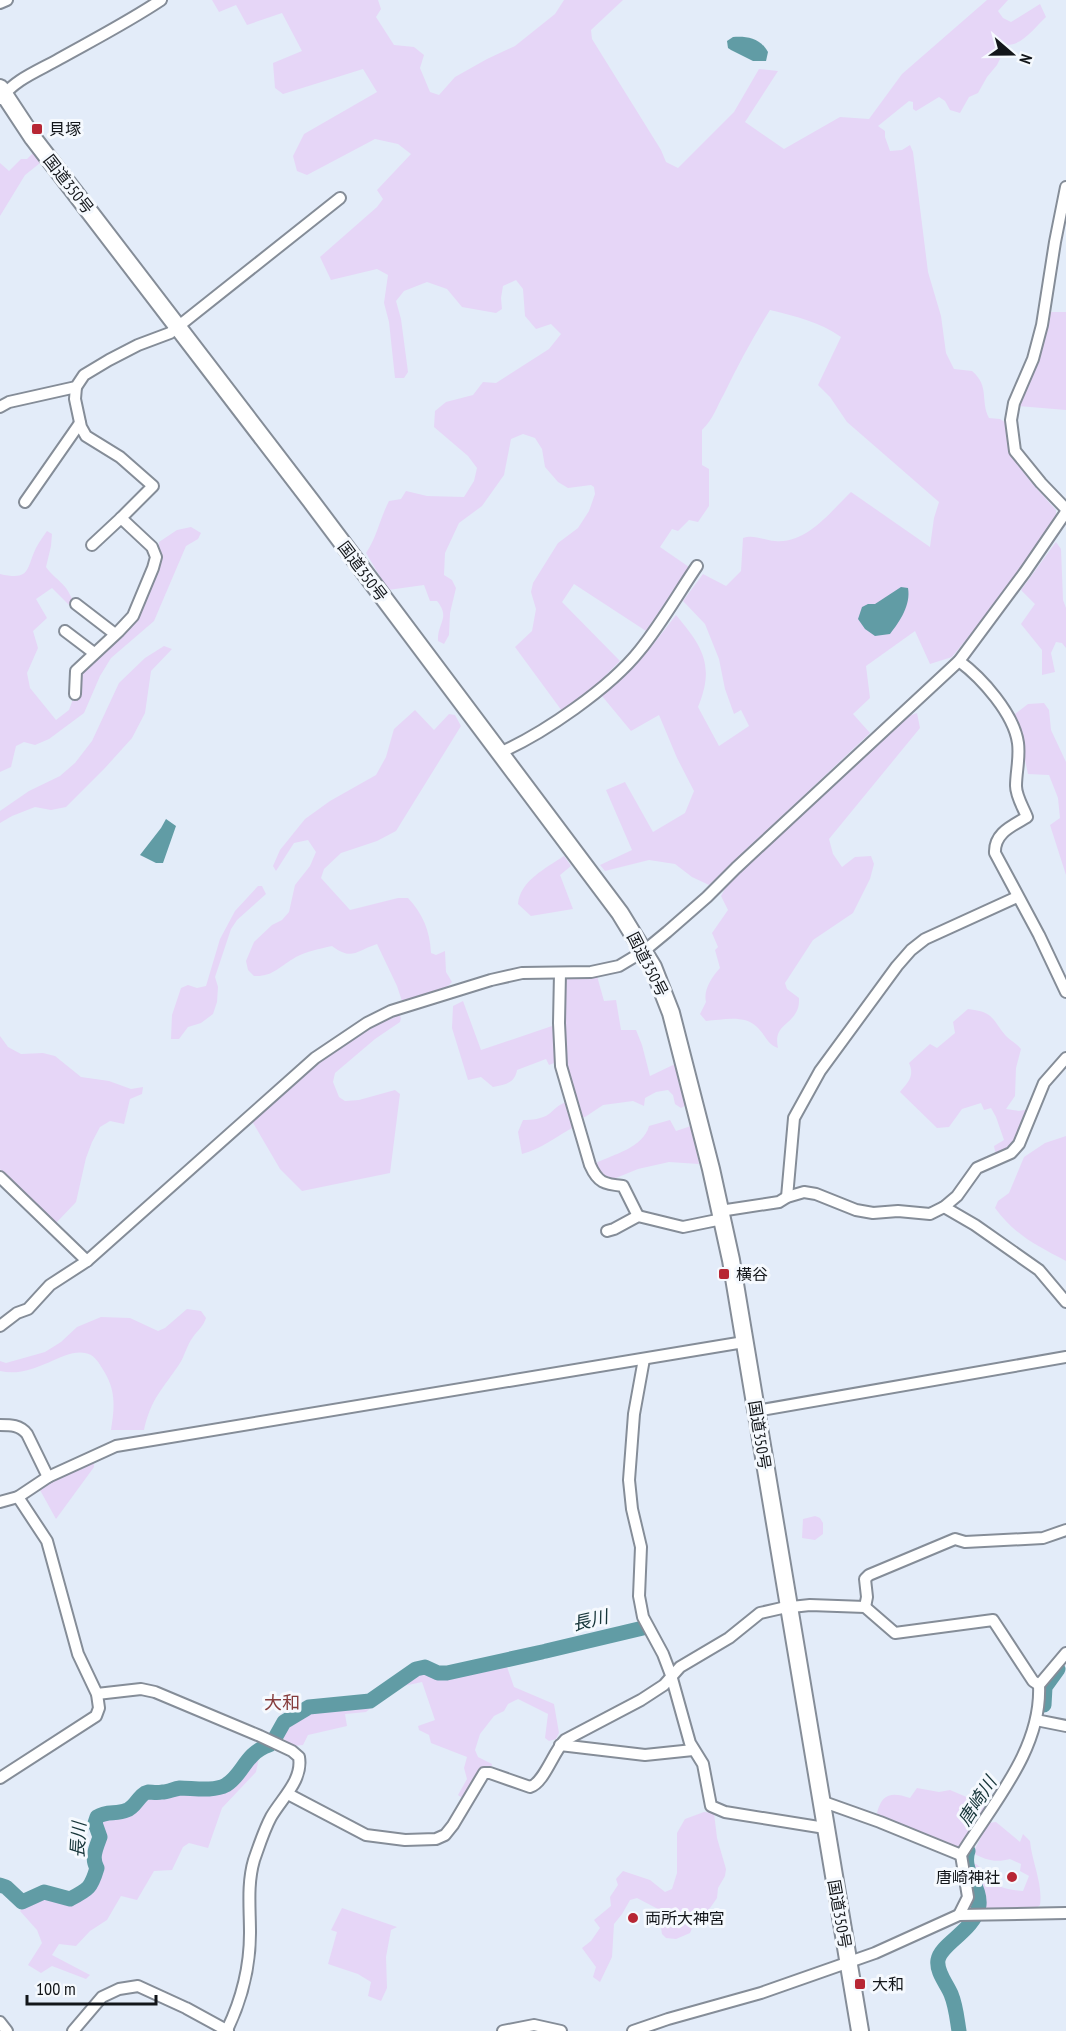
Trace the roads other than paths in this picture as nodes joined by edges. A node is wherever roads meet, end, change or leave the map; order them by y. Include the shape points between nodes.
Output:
1 (7, 0) edge
2 (160, 0) edge
3 (0, 3) edge
4 (1, 94) edge
5 (1066, 187) edge
6 (340, 198) dead end
7 (178, 328) junction
8 (76, 387) junction
9 (0, 407) edge
10 (80, 423) junction
11 (25, 502) dead end
12 (1066, 511) edge
13 (121, 518) junction
14 (1058, 524) junction
15 (1066, 534) edge
16 (92, 545) dead end
17 (697, 566) dead end
18 (76, 604) dead end
19 (64, 631) dead end
20 (115, 634) junction
21 (94, 653) junction
22 (959, 661) junction
23 (75, 694) dead end
24 (499, 753) junction
25 (1017, 897) junction
26 (644, 951) junction
27 (560, 973) junction
28 (1066, 992) edge
29 (1066, 1058) edge
30 (0, 1177) edge
31 (787, 1197) junction
32 (944, 1207) junction
33 (721, 1215) junction
34 (638, 1216) junction
35 (606, 1231) dead end
36 (87, 1261) junction
37 (1066, 1302) edge
38 (0, 1326) edge
39 (744, 1342) junction
40 (1066, 1357) edge
41 (644, 1359) junction
42 (756, 1411) junction
43 (0, 1425) edge
44 (48, 1477) junction
45 (18, 1497) junction
46 (0, 1502) edge
47 (1066, 1530) edge
48 (865, 1606) junction
49 (788, 1607) junction
50 (1066, 1653) edge
51 (671, 1675) junction
52 (1038, 1685) junction
53 (97, 1694) junction
54 (1036, 1720) junction
55 (1066, 1726) edge
56 (560, 1745) junction
57 (693, 1750) junction
58 (0, 1778) edge
59 (288, 1794) junction
60 (821, 1801) junction
61 (825, 1828) junction
62 (961, 1855) junction
63 (1066, 1913) edge
64 (965, 1916) junction
65 (848, 1962) junction
66 (0, 2022) edge
67 (7, 2031) edge
68 (73, 2031) edge
69 (227, 2031) edge
70 (503, 2031) edge
71 (561, 2031) edge
72 (633, 2031) edge
73 (860, 2031) edge

1 - 3 street
2 - 4 street
4 - 7 highway, 国道350号
5 - 12 street via 1042,325 1011,420 1015,452
6 - 7 street
7 - 8 street via 109,360 84,375
7 - 24 highway, 国道350号
8 - 9 street
8 - 10 street
10 - 11 street
10 - 13 street via 86,436 120,457 153,486
12 - 14 street
13 - 16 street
13 - 20 street via 152,547 156,557 133,616
14 - 15 street
14 - 22 street
17 - 24 street via 639,652 619,671 566,714
18 - 20 street
19 - 21 street
20 - 21 street
21 - 23 street via 76,671
22 - 25 street via 976,674 1013,723 1018,744 1016,786 1027,817 999,836 995,853
22 - 26 street
24 - 26 highway, 国道350号 via 620,913
25 - 28 street
25 - 31 street via 926,939 897,966 820,1071 794,1118
26 - 27 street via 619,966
26 - 33 highway, 国道350号 via 671,1013
27 - 34 street via 561,1066 590,1165 596,1178 623,1186
27 - 36 street via 522,973 491,980 391,1011 367,1023 315,1058
29 - 32 street via 1044,1083 1019,1144 1011,1153 978,1168
30 - 36 street
31 - 32 street via 804,1192 816,1194 873,1213 930,1214
31 - 33 street
32 - 37 street via 1039,1270
33 - 34 street via 683,1227
33 - 39 highway, 国道350号
34 - 35 street
36 - 38 street via 50,1285 28,1309
39 - 41 street
39 - 42 highway, 国道350号
40 - 42 street
41 - 44 street via 116,1446
41 - 51 street via 634,1414 629,1480 641,1547 639,1596 644,1617
42 - 49 highway, 国道350号
43 - 44 street via 23,1429
44 - 45 street
45 - 46 street
45 - 53 street via 47,1541 78,1654
47 - 48 street via 1043,1538 965,1542 955,1539 930,1548 869,1575
48 - 49 street
48 - 52 street via 895,1634 993,1620
49 - 51 street via 760,1613
49 - 60 highway, 国道350号
50 - 52 street
51 - 56 street via 664,1685 641,1700
51 - 57 street
52 - 54 street
53 - 58 street via 96,1716
53 - 59 street via 141,1689 155,1692 292,1751 300,1762
54 - 55 street
54 - 62 street via 1012,1776
56 - 57 street via 645,1755
56 - 59 street via 530,1787 484,1773 453,1825 436,1839 366,1835
57 - 61 street via 703,1764 711,1806 717,1810
59 - 69 street via 270,1820 254,1861 248,1962
60 - 61 highway, 国道350号
60 - 62 street
61 - 65 highway, 国道350号
62 - 64 street via 968,1897
63 - 64 street
64 - 65 street
65 - 72 street
65 - 73 highway, 国道350号
66 - 67 street
68 - 69 street via 102,1997 138,1986
70 - 71 street via 534,2025

